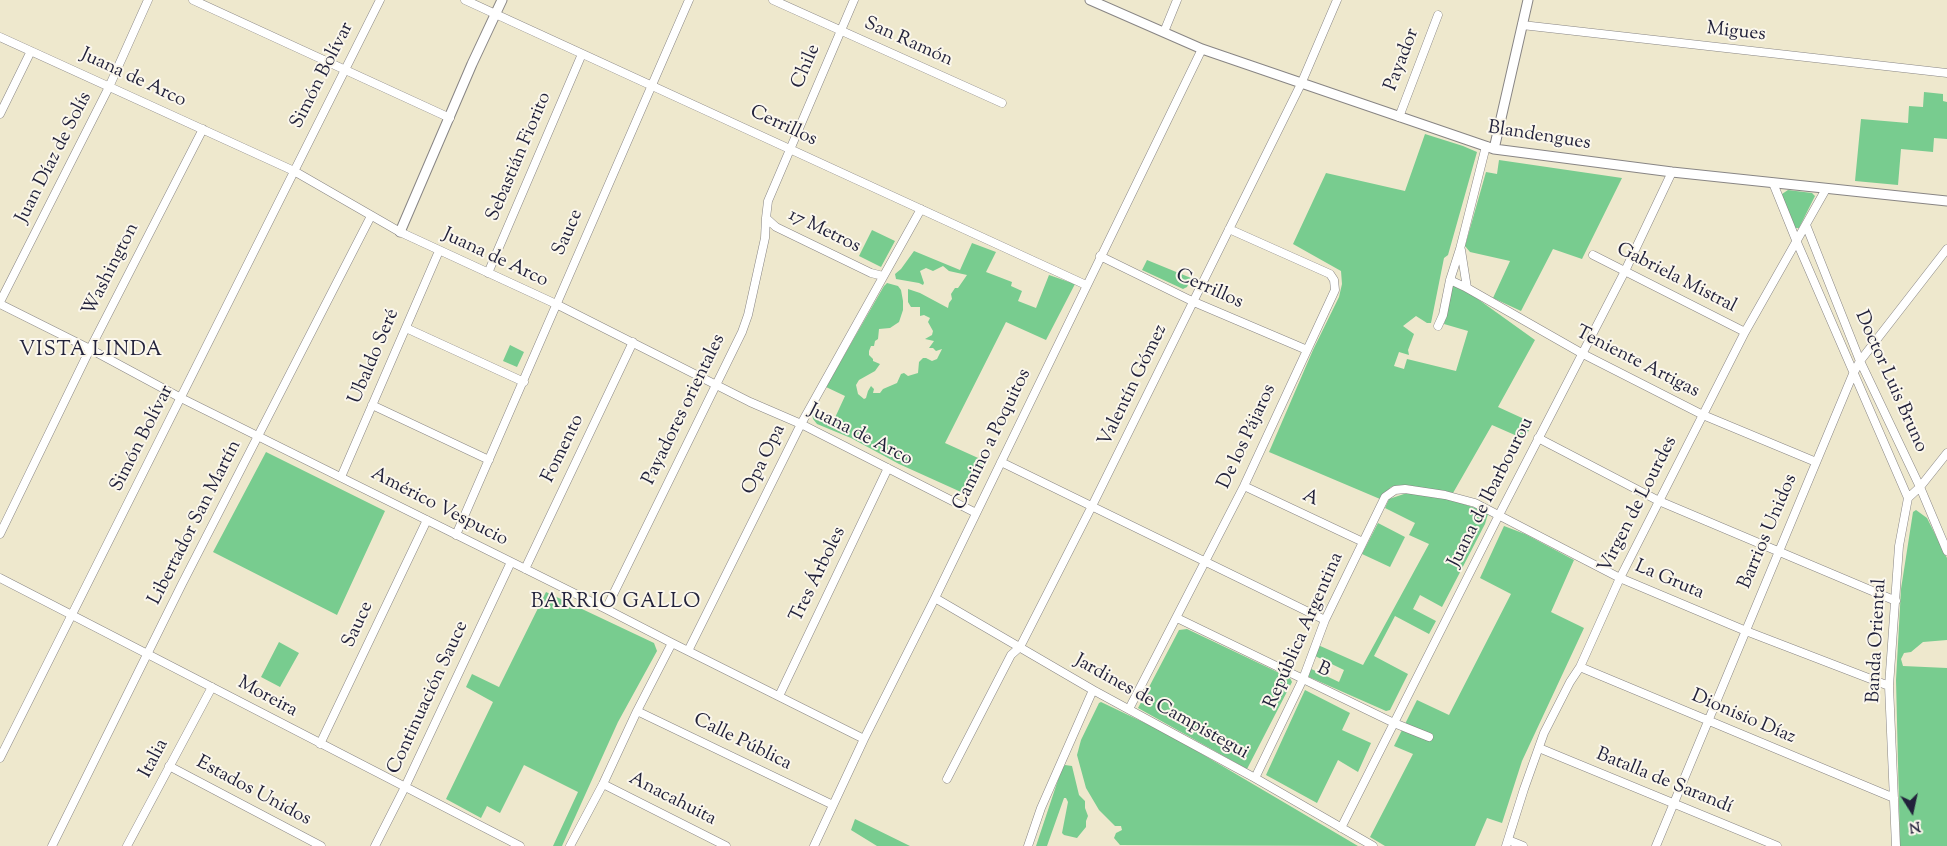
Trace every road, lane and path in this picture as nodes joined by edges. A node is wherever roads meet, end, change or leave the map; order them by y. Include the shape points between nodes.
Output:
1 (148, 0) edge
2 (193, 0) edge
3 (380, 0) edge
4 (465, 0) edge
5 (502, 0) edge
6 (689, 0) edge
7 (773, 0) edge
8 (854, 0) edge
9 (1090, 0) edge
10 (1177, 0) edge
11 (1337, 0) edge
12 (1528, 0) edge
13 (496, 14) junction
14 (1438, 15) dead end
15 (1522, 26) junction
16 (841, 31) junction
17 (1164, 32) junction
18 (0, 37) edge
19 (1202, 48) junction
20 (31, 51) junction
21 (582, 54) junction
22 (345, 69) junction
23 (1947, 73) edge
24 (1301, 84) junction
25 (652, 85) junction
26 (109, 86) junction
27 (1002, 103) dead end
28 (0, 114) edge
29 (450, 118) junction
30 (1399, 118) junction
31 (203, 130) junction
32 (790, 148) junction
33 (1490, 148) junction
34 (294, 171) junction
35 (1672, 172) junction
36 (1773, 182) junction
37 (1826, 189) junction
38 (1947, 201) edge
39 (921, 209) junction
40 (372, 216) junction
41 (766, 218) junction
42 (1806, 225) junction
43 (1230, 229) junction
44 (400, 232) junction
45 (1796, 240) junction
46 (1947, 249) edge
47 (1460, 250) junction
48 (439, 251) junction
49 (1593, 254) dead end
50 (1100, 256) junction
51 (1625, 271) junction
52 (488, 273) junction
53 (883, 276) junction
54 (1450, 280) junction
55 (1086, 285) junction
56 (1467, 288) junction
57 (1194, 302) junction
58 (0, 303) edge
59 (556, 304) junction
60 (1438, 326) dead end
61 (406, 328) junction
62 (1745, 332) junction
63 (633, 342) junction
64 (90, 349) junction
65 (1307, 350) junction
66 (1583, 354) junction
67 (1860, 361) junction
68 (1853, 374) junction
69 (524, 382) junction
70 (715, 385) junction
71 (181, 398) junction
72 (372, 406) junction
73 (1703, 415) junction
74 (801, 424) junction
75 (258, 436) junction
76 (1538, 438) junction
77 (1947, 453) edge
78 (489, 460) junction
79 (1001, 462) junction
80 (1816, 462) junction
81 (888, 468) junction
82 (341, 477) junction
83 (1244, 486) junction
84 (1920, 486) junction
85 (1385, 498) joint
86 (1908, 498) junction
87 (1659, 501) junction
88 (1092, 506) junction
89 (976, 513) junction
90 (1498, 515) junction
91 (427, 520) junction
92 (0, 534) edge
93 (456, 535) junction
94 (1363, 542) junction
95 (1947, 551) edge
96 (1779, 552) junction
97 (511, 562) junction
98 (1205, 562) junction
99 (525, 569) junction
100 (0, 578) edge
101 (1620, 578) junction
102 (935, 598) junction
103 (1896, 601) junction
104 (606, 608) junction
105 (72, 615) junction
106 (1177, 618) junction
107 (1325, 620) junction
108 (1746, 631) junction
109 (672, 643) junction
110 (1020, 648) junction
111 (688, 651) junction
112 (148, 653) junction
113 (1580, 667) junction
114 (1303, 679) junction
115 (1889, 686) junction
116 (212, 687) junction
117 (1093, 690) junction
118 (778, 696) junction
119 (1129, 709) junction
120 (637, 710) junction
121 (1708, 722) junction
122 (1394, 723) junction
123 (1428, 737) dead end
124 (864, 738) junction
125 (320, 744) junction
126 (1539, 748) junction
127 (0, 758) edge
128 (169, 766) junction
129 (1254, 778) junction
130 (947, 779) dead end
131 (603, 784) junction
132 (405, 787) junction
133 (1894, 798) junction
134 (1674, 804) junction
135 (833, 805) junction
136 (1341, 828) junction
137 (1507, 843) edge
138 (52, 846) edge
139 (127, 846) edge
140 (322, 846) edge
141 (375, 846) edge
142 (520, 846) edge
143 (570, 846) edge
144 (726, 846) edge
145 (814, 846) edge
146 (1028, 846) edge
147 (1373, 846) edge
148 (1523, 846) edge
149 (1656, 846) edge
150 (1777, 846) edge
151 (1896, 846) edge

1 - 26 street, Juan Díaz de Solís
2 - 22 street
3 - 22 street, Simón Bolívar
4 - 13 street, Cerrillos
5 - 13 street
6 - 25 street, Sauce
7 - 16 street, San Ramón
8 - 16 street, Chile
9 - 17 street, Blandengues
10 - 17 street
11 - 24 street, Valentín Gómez
12 - 15 street
13 - 21 street, Cerrillos
13 - 29 street
14 - 30 street, Payador
15 - 23 street, Migues
15 - 33 street
16 - 27 street, San Ramón
16 - 32 street, Chile
17 - 19 street, Blandengues
18 - 20 street, Juana de Arco
19 - 24 street, Blandengues
19 - 50 street, Camino a Poquitos
20 - 26 street, Juana de Arco
20 - 28 street
21 - 25 street, Cerrillos
21 - 52 street, Sebastián Fiorito
22 - 29 street
22 - 34 street, Simón Bolívar
24 - 30 street, Blandengues
24 - 43 street, Valentín Gómez
25 - 32 street, Cerrillos
25 - 59 street, Sauce
26 - 31 street, Juana de Arco
26 - 58 street, Juan Díaz de Solís
29 - 44 street
30 - 33 street, Blandengues
31 - 34 street, Juana de Arco
31 - 64 street, Washington
32 - 39 street, Cerrillos
32 - 41 street, 17 Metros via 768,201
33 - 35 street, Blandengues
33 - 47 street
34 - 40 street, Juana de Arco
34 - 71 street, Simón Bolívar
35 - 36 street, Blandengues
35 - 51 street, Juana de Ibarbourou
36 - 37 street, Blandengues
36 - 45 street, Doctor Luis Bruno
37 - 38 street, Blandengues
37 - 42 street, Virgen de Lourdes
39 - 53 street, Opa Opa
39 - 55 street, Cerrillos
40 - 44 street, Juana de Arco
40 - 75 street, Libertador San Martín
41 - 53 street, 17 Metros via 776,227
41 - 70 street, Payadores orientales via 765,238 748,315
42 - 45 street, Virgen de Lourdes
42 - 67 street, Doctor Luis Bruno
43 - 57 street, Valentín Gómez
43 - 65 street, De los Pájaros via 1330,274 1334,280 1334,296
44 - 48 street, Juana de Arco
45 - 62 street, Virgen de Lourdes
45 - 68 street, Doctor Luis Bruno
46 - 67 street, Barrios Unidos
47 - 54 street
47 - 56 street
48 - 52 street, Juana de Arco
48 - 61 street, Ubaldo Seré
49 - 51 street, Gabriela Mistral
50 - 55 street, Camino a Poquitos
50 - 57 street, Cerrillos
51 - 62 street, Gabriela Mistral
51 - 66 street, Juana de Ibarbourou
52 - 59 street, Juana de Arco
53 - 74 street, Opa Opa
54 - 56 street, Teniente Artigas
54 - 60 street
55 - 79 street, Camino a Poquitos
56 - 66 street, Teniente Artigas
57 - 65 street, Cerrillos
57 - 88 street, Valentín Gómez
58 - 64 street, Américo Vespucio
59 - 63 street, Juana de Arco
59 - 69 street, Sauce
61 - 69 street
61 - 72 street, Ubaldo Seré
62 - 73 street, Virgen de Lourdes
63 - 70 street, Juana de Arco
63 - 99 street, Fomento
64 - 71 street, Américo Vespucio
64 - 92 street, Washington
65 - 83 street, De los Pájaros
66 - 73 street, Teniente Artigas
66 - 76 street, Juana de Ibarbourou
67 - 68 street, Barrios Unidos
67 - 84 street, Doctor Luis Bruno
68 - 80 street, Barrios Unidos
68 - 86 street, Doctor Luis Bruno
69 - 78 street, Sauce
70 - 74 street, Juana de Arco
70 - 104 street, Payadores orientales
71 - 75 street, Américo Vespucio
71 - 105 street, Simón Bolívar
72 - 78 street
72 - 82 street, Ubaldo Seré
73 - 80 street, Teniente Artigas
73 - 87 street, Virgen de Lourdes
74 - 81 street, Juana de Arco
74 - 111 street, Opa Opa
75 - 82 street, Américo Vespucio
75 - 112 street, Libertador San Martín
76 - 87 street
76 - 90 street, Juana de Ibarbourou
77 - 84 street
78 - 93 street, Sauce
79 - 88 street
79 - 89 street, Camino a Poquitos
80 - 96 street, Barrios Unidos
81 - 89 street, Juana de Arco
81 - 118 street, Tres Árboles
82 - 91 street, Américo Vespucio
83 - 94 street, A
83 - 98 street, De los Pájaros
84 - 86 street
84 - 95 street, Doctor Luis Bruno
85 - 90 street, La Gruta via 1395,490 1406,489 1475,503
85 - 94 street, República Argentina
86 - 103 street, Banda Oriental via 1899,546
87 - 96 street
87 - 101 street, Virgen de Lourdes
88 - 98 street
88 - 110 street, Valentín Gómez
89 - 102 street, Camino a Poquitos
90 - 101 street, La Gruta
90 - 122 street, Juana de Ibarbourou
91 - 93 street, Américo Vespucio
91 - 125 street, Sauce
93 - 97 street, Américo Vespucio
94 - 107 street, República Argentina
96 - 103 street
96 - 108 street, Barrios Unidos
97 - 99 street, Américo Vespucio
97 - 132 street, Continuación Sauce
98 - 106 street, De los Pájaros
98 - 107 street
99 - 104 street, Américo Vespucio
100 - 105 street, Moreira
101 - 108 street, La Gruta
101 - 113 street, Virgen de Lourdes
102 - 110 street, Jardines de Campistegui
102 - 124 street, Camino a Poquitos
103 - 115 street, Banda Oriental
104 - 109 street, Américo Vespucio
105 - 112 street, Moreira
105 - 127 street, Simón Bolívar
106 - 114 street, B
106 - 119 street, De los Pájaros
107 - 114 street, República Argentina
108 - 115 street, La Gruta
108 - 121 street, Barrios Unidos
109 - 111 street, Américo Vespucio
109 - 120 street
110 - 117 street, Jardines de Campistegui
110 - 130 street, Valentín Gómez via 1011,655
111 - 118 street, Américo Vespucio
112 - 116 street, Moreira
112 - 138 street, Libertador San Martín
113 - 121 street, Dionisio Díaz
113 - 126 street, Virgen de Lourdes
114 - 122 street, B
114 - 129 street, República Argentina
115 - 133 street, Banda Oriental
116 - 125 street, Moreira
116 - 128 street, Italia
117 - 119 street, Jardines de Campistegui
117 - 146 street via 1041,808
118 - 124 street, Américo Vespucio
119 - 129 street, Jardines de Campistegui
120 - 131 street
120 - 135 street, Calle Pública
121 - 133 street, Dionisio Díaz
121 - 134 street, Barrios Unidos
122 - 123 street, B
122 - 136 street, Juana de Ibarbourou
124 - 135 street, Camino a Poquitos
125 - 132 street, Moreira
126 - 134 street, Batalla de Sarandí
126 - 137 street, Virgen de Lourdes
128 - 139 street, Italia
128 - 140 street, Estados Unidos
129 - 136 street, Jardines de Campistegui
131 - 143 street
131 - 144 street, Anacahuita
132 - 141 street, Continuación Sauce
132 - 142 street, Moreira
133 - 151 street, Banda Oriental
134 - 149 street, Barrios Unidos
134 - 150 street, Batalla de Sarandí
135 - 145 street, Camino a Poquitos
136 - 147 street, Jardines de Campistegui
137 - 148 street

